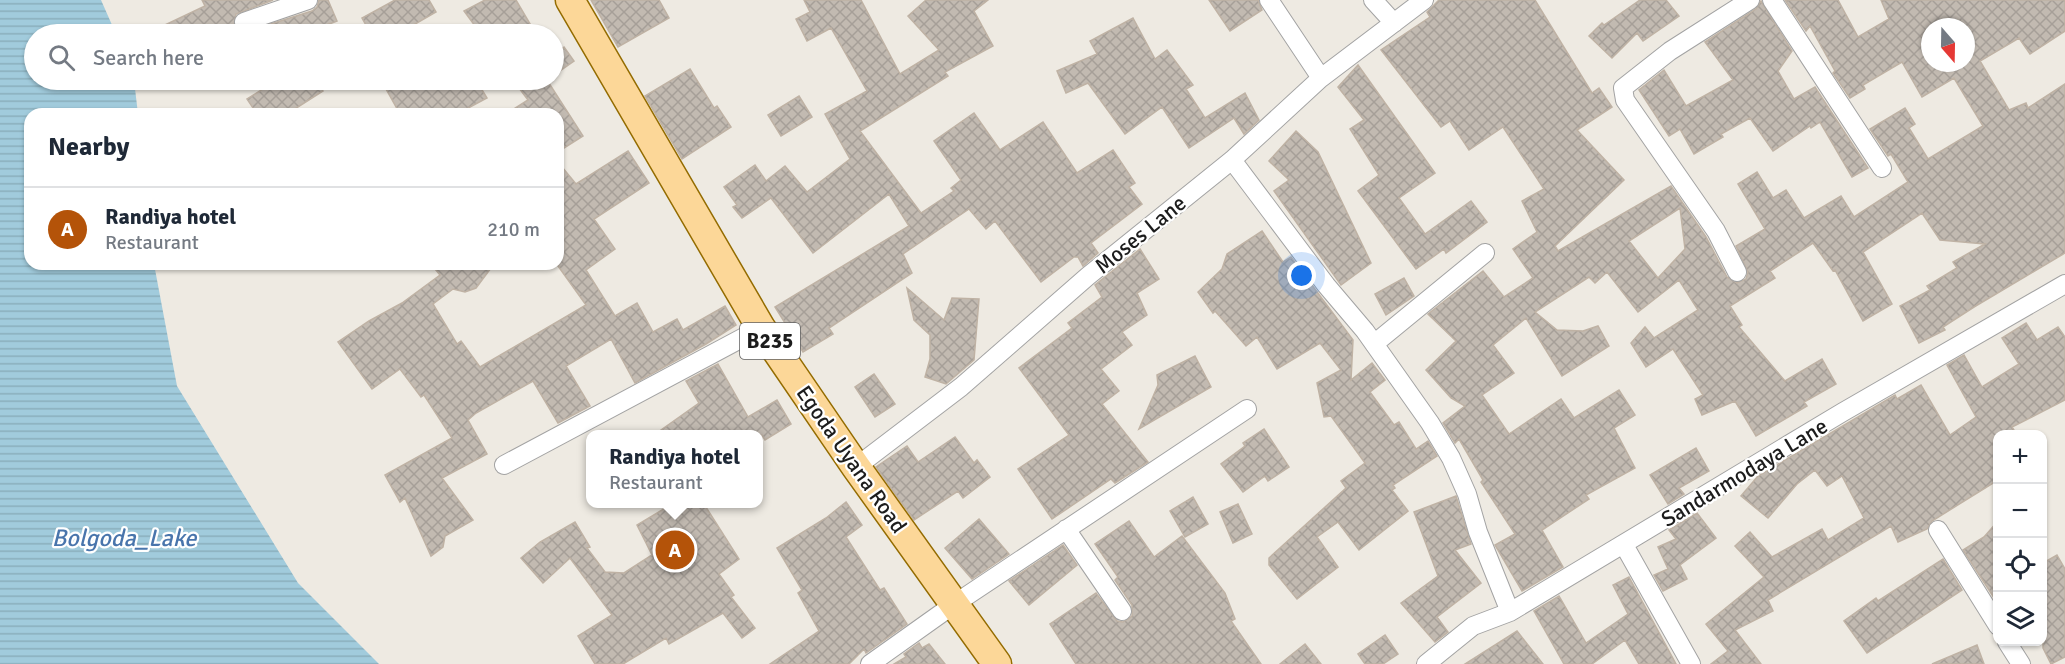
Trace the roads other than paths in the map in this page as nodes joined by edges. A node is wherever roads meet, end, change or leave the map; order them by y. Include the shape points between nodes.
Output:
1 (308, 0) edge
2 (570, 0) edge
3 (1269, 0) edge
4 (1373, 0) edge
5 (1424, 0) edge
6 (1750, 0) edge
7 (1772, 0) edge
8 (244, 22) dead end
9 (1394, 23) junction
10 (1321, 78) junction
11 (1232, 160) junction
12 (1882, 168) dead end
13 (1485, 253) dead end
14 (1737, 272) dead end
15 (2065, 284) edge
16 (761, 328) junction
17 (1374, 344) junction
18 (1247, 409) dead end
19 (504, 465) dead end
20 (856, 467) junction
21 (1066, 529) junction
22 (1938, 530) dead end
23 (1624, 545) junction
24 (953, 605) junction
25 (1122, 611) dead end
26 (1510, 612) junction
27 (1993, 618) edge
28 (2010, 646) edge
29 (993, 663) edge
30 (870, 664) edge
31 (1426, 664) edge
32 (1691, 664) edge
33 (2021, 664) edge

1 - 8 street
2 - 16 main road, Egoda Uyana Road / B235
3 - 10 street
4 - 9 street
5 - 9 street, Moses Lane
6 - 14 street via 1670,51 1623,88 1625,99 1716,231
7 - 12 street
9 - 10 street, Moses Lane
10 - 11 street, Moses Lane
11 - 17 street
11 - 20 street, Moses Lane via 1088,276 961,387
13 - 17 street
15 - 23 street, Sandarmodaya Lane
16 - 19 street
16 - 20 main road, Egoda Uyana Road / B235
17 - 26 street via 1451,458
18 - 21 street
20 - 24 main road, Egoda Uyana Road / B235
21 - 24 street
21 - 25 street
22 - 27 street
23 - 26 street, Sandarmodaya Lane
23 - 32 street
24 - 29 main road, Egoda Uyana Road / B235
24 - 30 street
26 - 31 street, Sandarmodaya Lane via 1473,626
28 - 33 street

